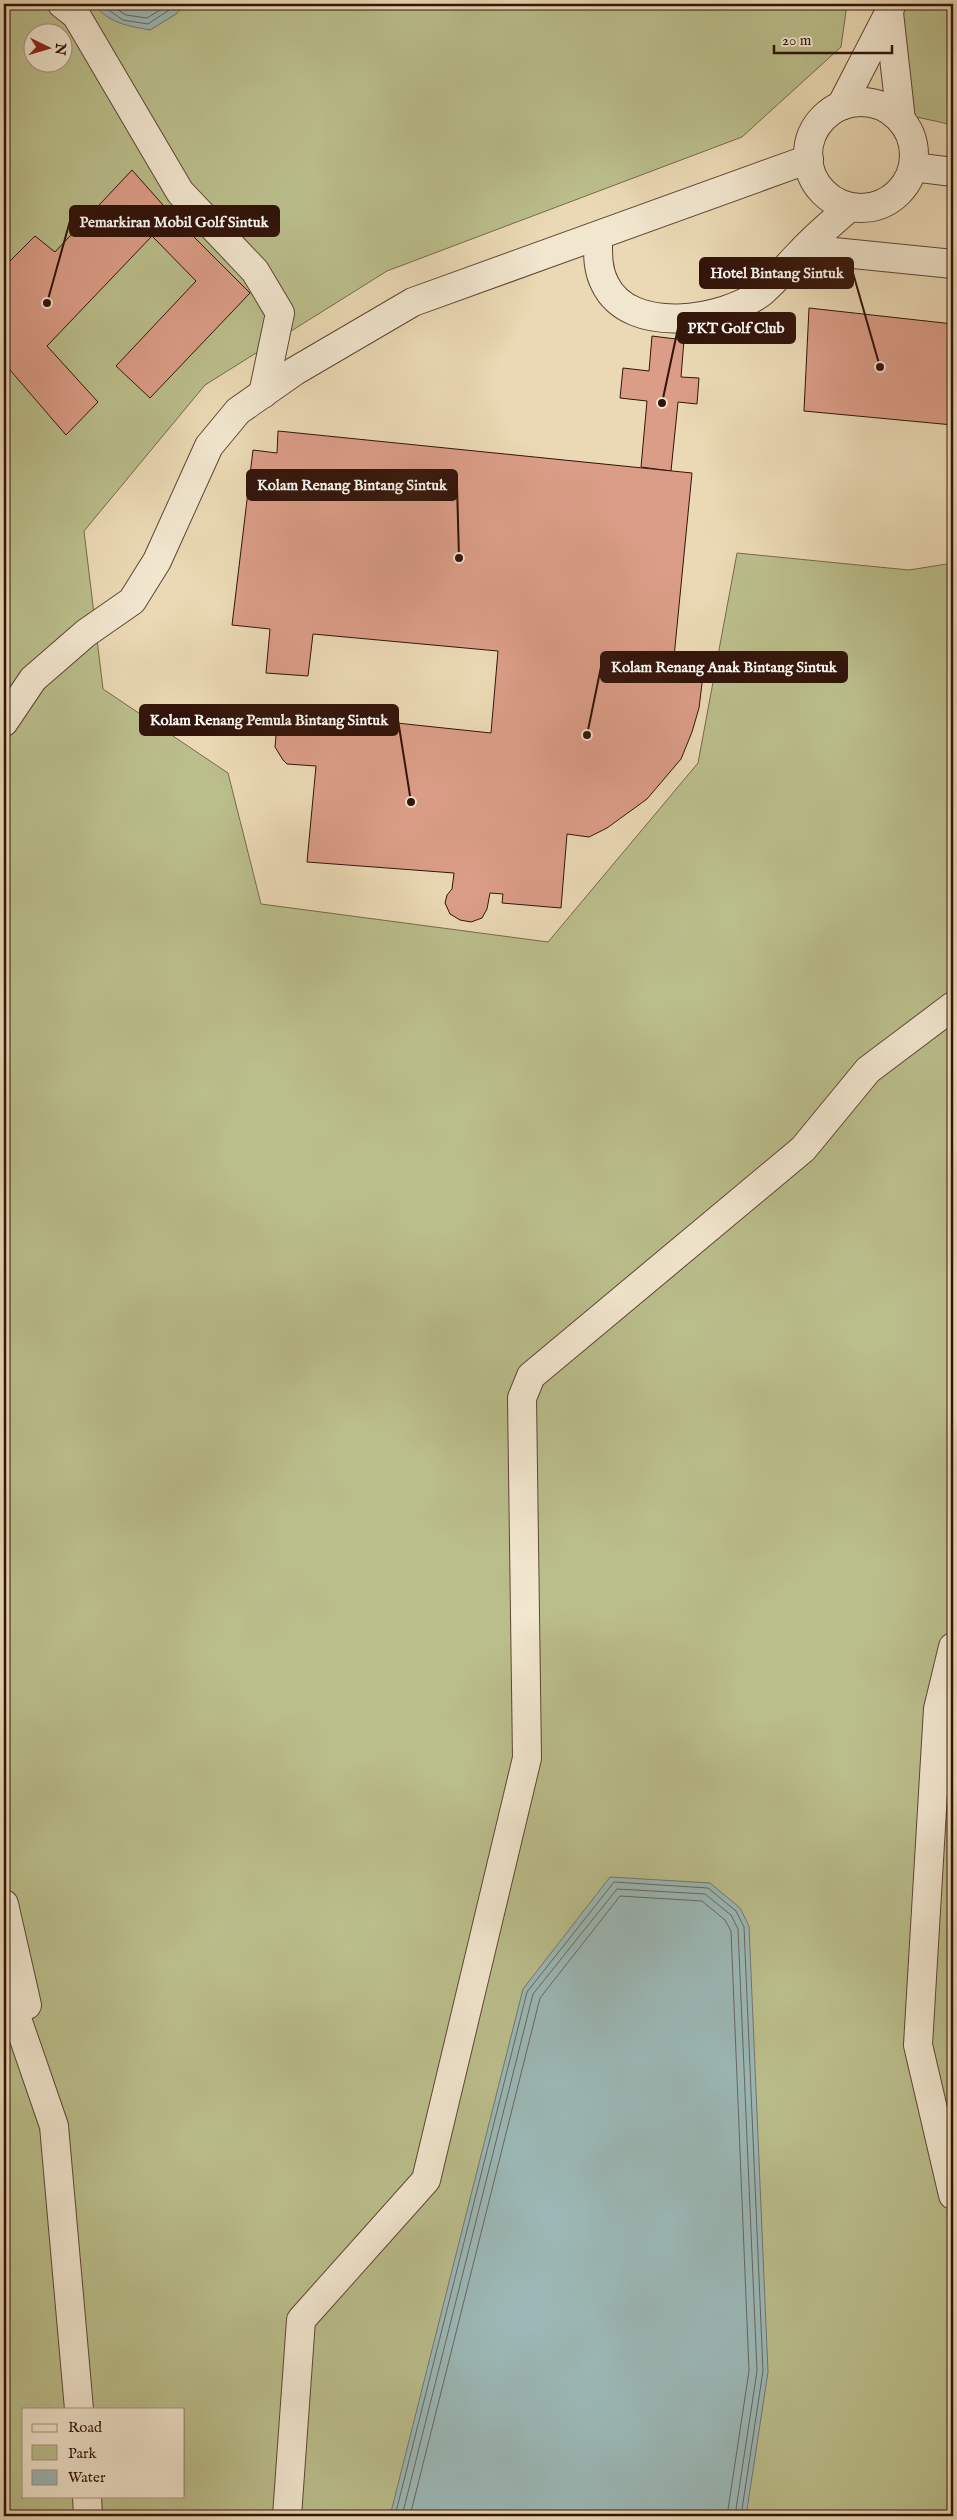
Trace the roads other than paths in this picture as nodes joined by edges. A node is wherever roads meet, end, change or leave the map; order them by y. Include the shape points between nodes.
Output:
1 (62, 4) edge
2 (885, 7) edge
3 (841, 106) junction
4 (901, 120) junction
5 (809, 160) junction
6 (913, 167) junction
7 (953, 172) edge
8 (850, 207) junction
9 (598, 236) junction
10 (804, 249) junction
11 (953, 264) edge
12 (264, 394) junction
13 (4, 722) edge
14 (953, 1006) edge
15 (953, 1647) edge
16 (4, 1904) edge
17 (4, 1981) edge
18 (54, 2126) junction
19 (953, 2195) edge
20 (79, 2408) edge
21 (87, 2498) edge
22 (88, 2516) edge
23 (287, 2516) edge

1 - 12 lane via 76,15 180,192 255,271 280,313
2 - 3 lane
2 - 4 lane
3 - 4 lane via 857,102 874,103
3 - 5 lane via 816,127 810,142
4 - 6 lane via 910,134
5 - 8 lane via 821,190
5 - 9 lane
6 - 7 lane
6 - 8 lane via 907,182 882,204
8 - 10 lane
9 - 10 lane via 599,269 605,286 628,310 674,320 717,314 761,292
9 - 12 lane via 413,302 295,371
10 - 11 lane
12 - 13 lane via 238,411 209,446 157,561 132,601 86,633 33,679
14 - 23 lane via 868,1070 803,1149 531,1376 522,1398 527,1758 426,2180 301,2320
15 - 19 lane via 938,1709 918,2045
16 - 18 lane
17 - 18 lane
18 - 20 lane
21 - 22 lane

